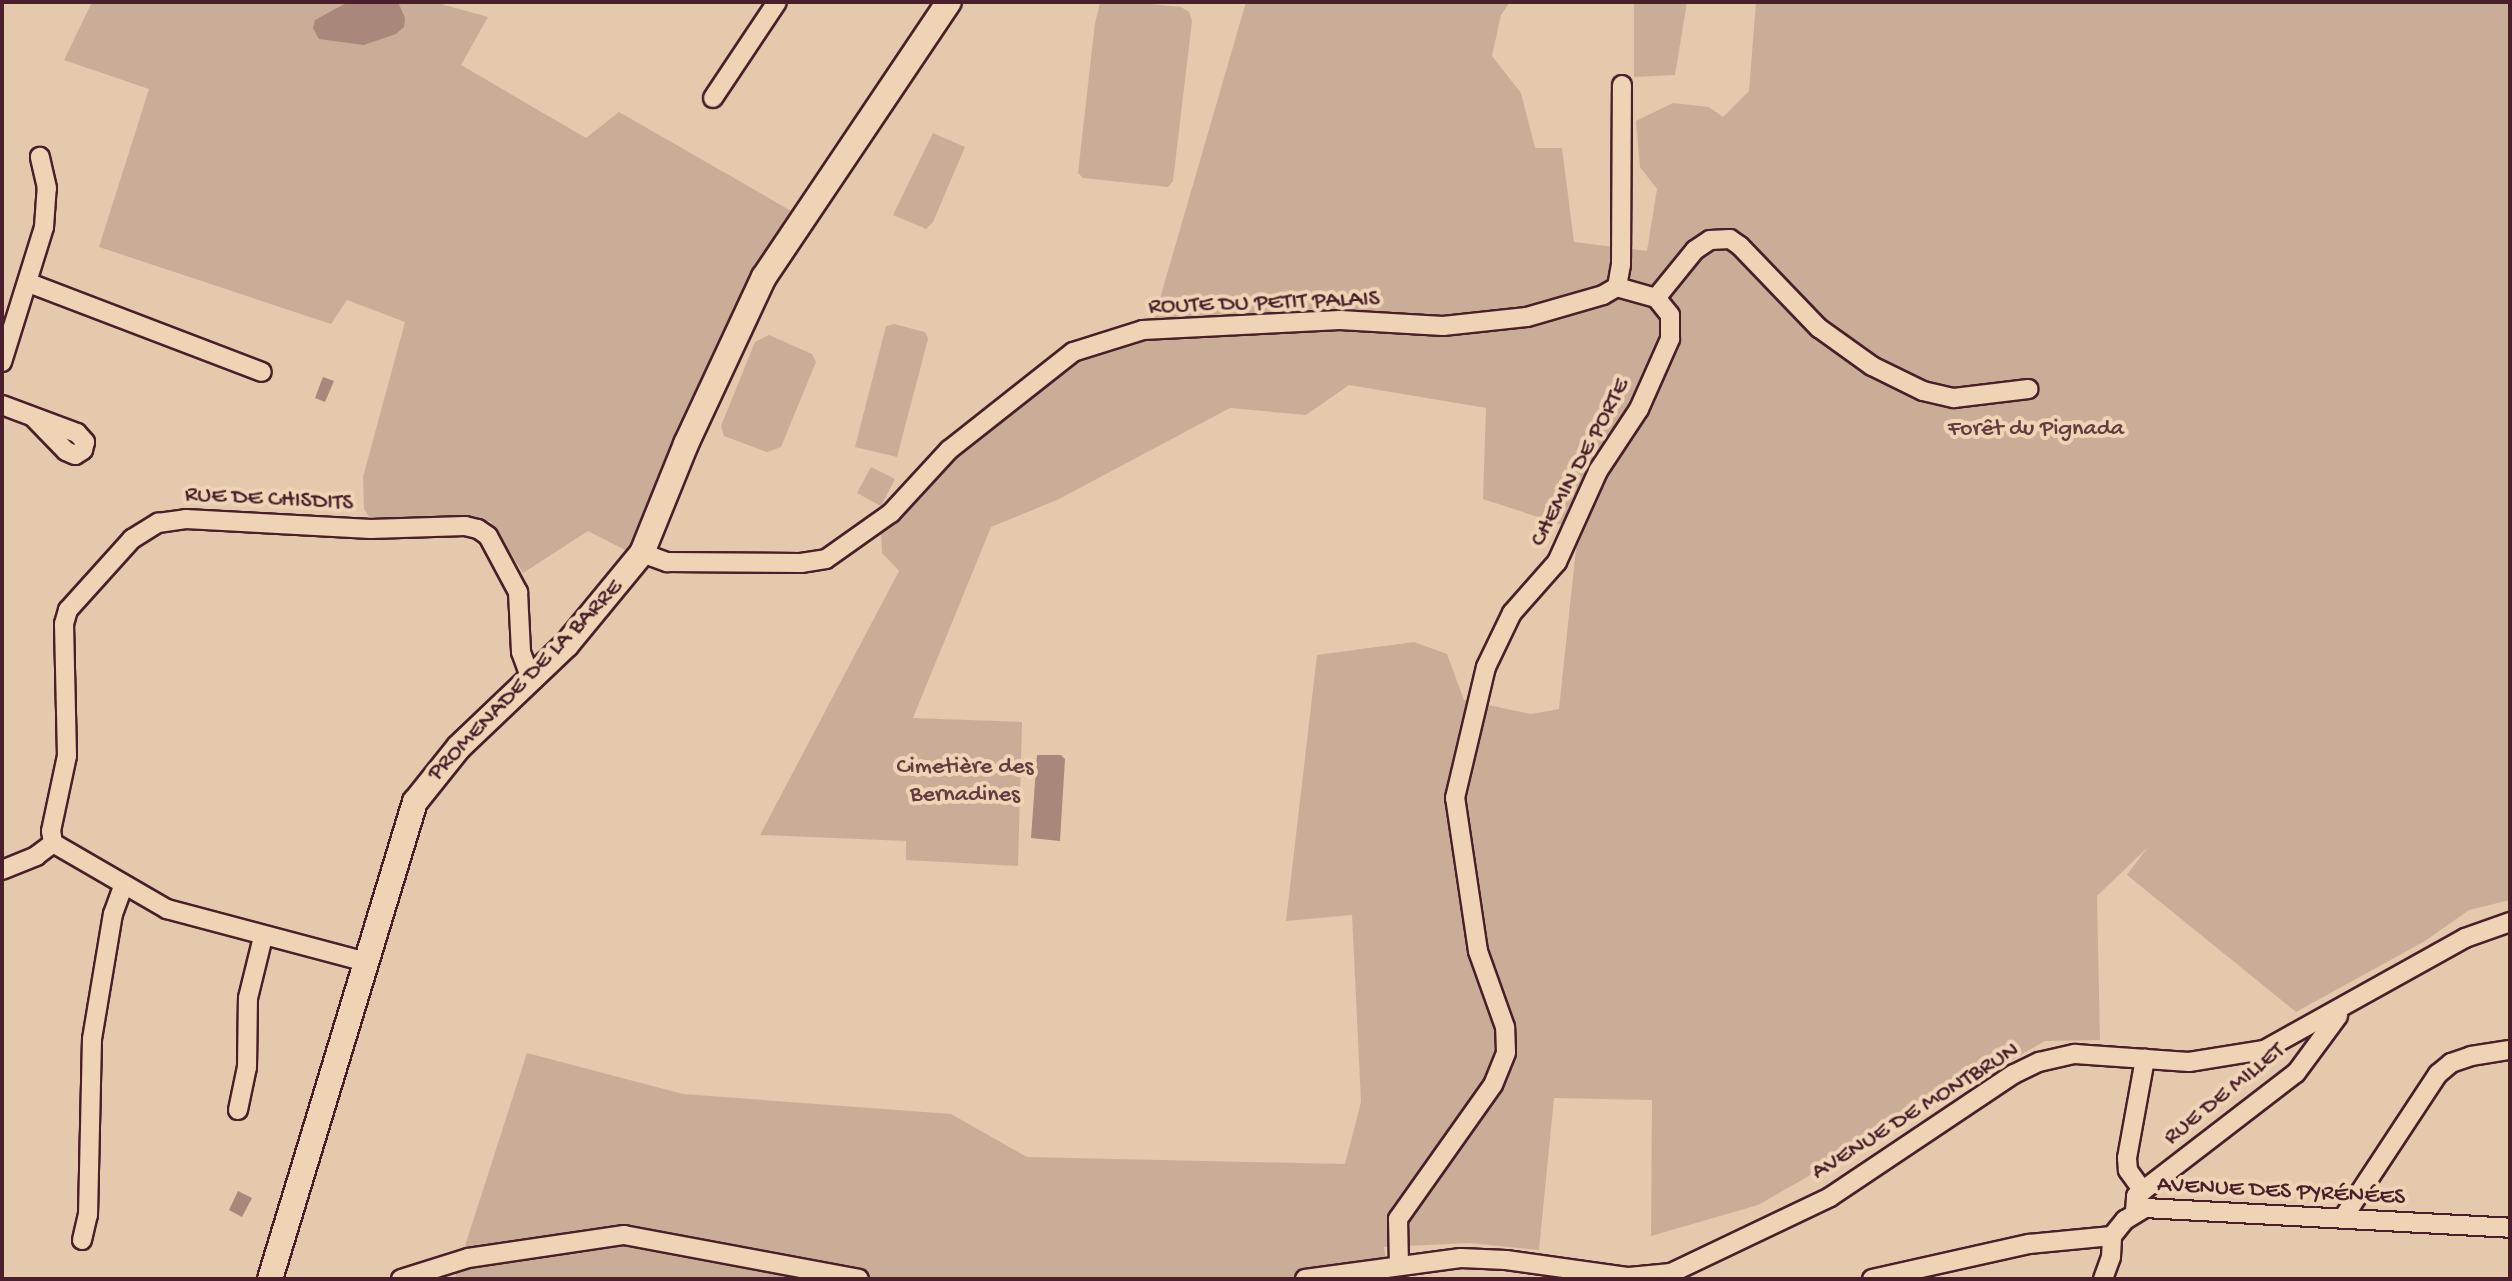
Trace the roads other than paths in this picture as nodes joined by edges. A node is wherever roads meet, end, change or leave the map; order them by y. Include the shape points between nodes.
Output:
1 (777, 2) edge
2 (949, 2) edge
3 (1622, 85) dead end
4 (713, 98) dead end
5 (40, 157) dead end
6 (29, 283) junction
7 (1617, 287) junction
8 (1656, 298) junction
9 (2, 362) edge
10 (262, 372) dead end
11 (2028, 389) dead end
12 (2, 405) edge
13 (34, 418) dead end
14 (642, 553) junction
15 (531, 679) junction
16 (53, 843) junction
17 (2, 870) edge
18 (123, 886) junction
19 (2510, 922) edge
20 (263, 937) junction
21 (366, 962) junction
22 (2343, 1008) junction
23 (2510, 1050) edge
24 (2145, 1059) junction
25 (238, 1110) dead end
26 (2143, 1191) junction
27 (2135, 1212) junction
28 (2343, 1218) junction
29 (2510, 1228) edge
30 (2112, 1236) junction
31 (82, 1240) dead end
32 (1399, 1266) junction
33 (786, 1272) edge
34 (1688, 1274) edge
35 (270, 1279) edge
36 (401, 1279) edge
37 (859, 1279) edge
38 (1308, 1279) edge
39 (1872, 1279) edge
40 (2103, 1279) edge

1 - 4 street
2 - 14 main road, PROMENADE DE LA BARRE via 764,277
3 - 7 street
5 - 6 street via 47,188 44,227
6 - 9 street
6 - 10 street
7 - 8 street
7 - 14 street, ROUTE DU PETIT PALAIS via 1527,317 1443,326 1340,320 1143,330 1073,352 949,450 891,513 826,559 667,562
8 - 11 street via 1695,250 1710,240 1730,239 1819,328 1897,379 1954,398
8 - 32 street, CHEMIN DE PORTE via 1670,315 1670,339 1639,409 1598,471 1557,562 1512,613 1486,667 1455,798 1478,951 1505,1027 1506,1052 1493,1085 1398,1219
12 - 13 street
14 - 15 main road, PROMENADE DE LA BARRE
15 - 16 street, RUE DE CHISDITS via 521,652 518,592 488,536 478,529 186,519 158,523 132,539 68,610 67,756
15 - 21 main road, PROMENADE DE LA BARRE via 459,747 415,802
16 - 17 street
16 - 18 street
18 - 20 street via 167,909
18 - 31 street via 116,899 92,1039 88,1215
19 - 22 street, AVENUE DE MONTBRUN via 2465,938
20 - 21 street
20 - 25 street via 248,998 247,1067
21 - 35 main road, PROMENADE DE LA BARRE
22 - 24 street, AVENUE DE MONTBRUN via 2290,1039 2251,1054 2215,1061
22 - 26 street, RUE DE MILLET via 2296,1073
23 - 28 street via 2471,1056 2438,1074
24 - 26 street via 2127,1158 2128,1170
24 - 34 street, AVENUE DE MONTBRUN via 2075,1054 2039,1062 1830,1197
26 - 27 street via 2136,1196
27 - 28 street, AVENUE DES PYRÉNÉES via 2159,1207
27 - 30 street, AVENUE DES PYRÉNÉES
28 - 29 street, AVENUE DES PYRÉNÉES
30 - 39 street via 2029,1244
30 - 40 street
32 - 34 street, AVENUE DE MONTBRUN via 1485,1259 1629,1277
32 - 38 street, AVENUE DE MONTBRUN
33 - 36 street via 624,1235 468,1258
33 - 37 street

